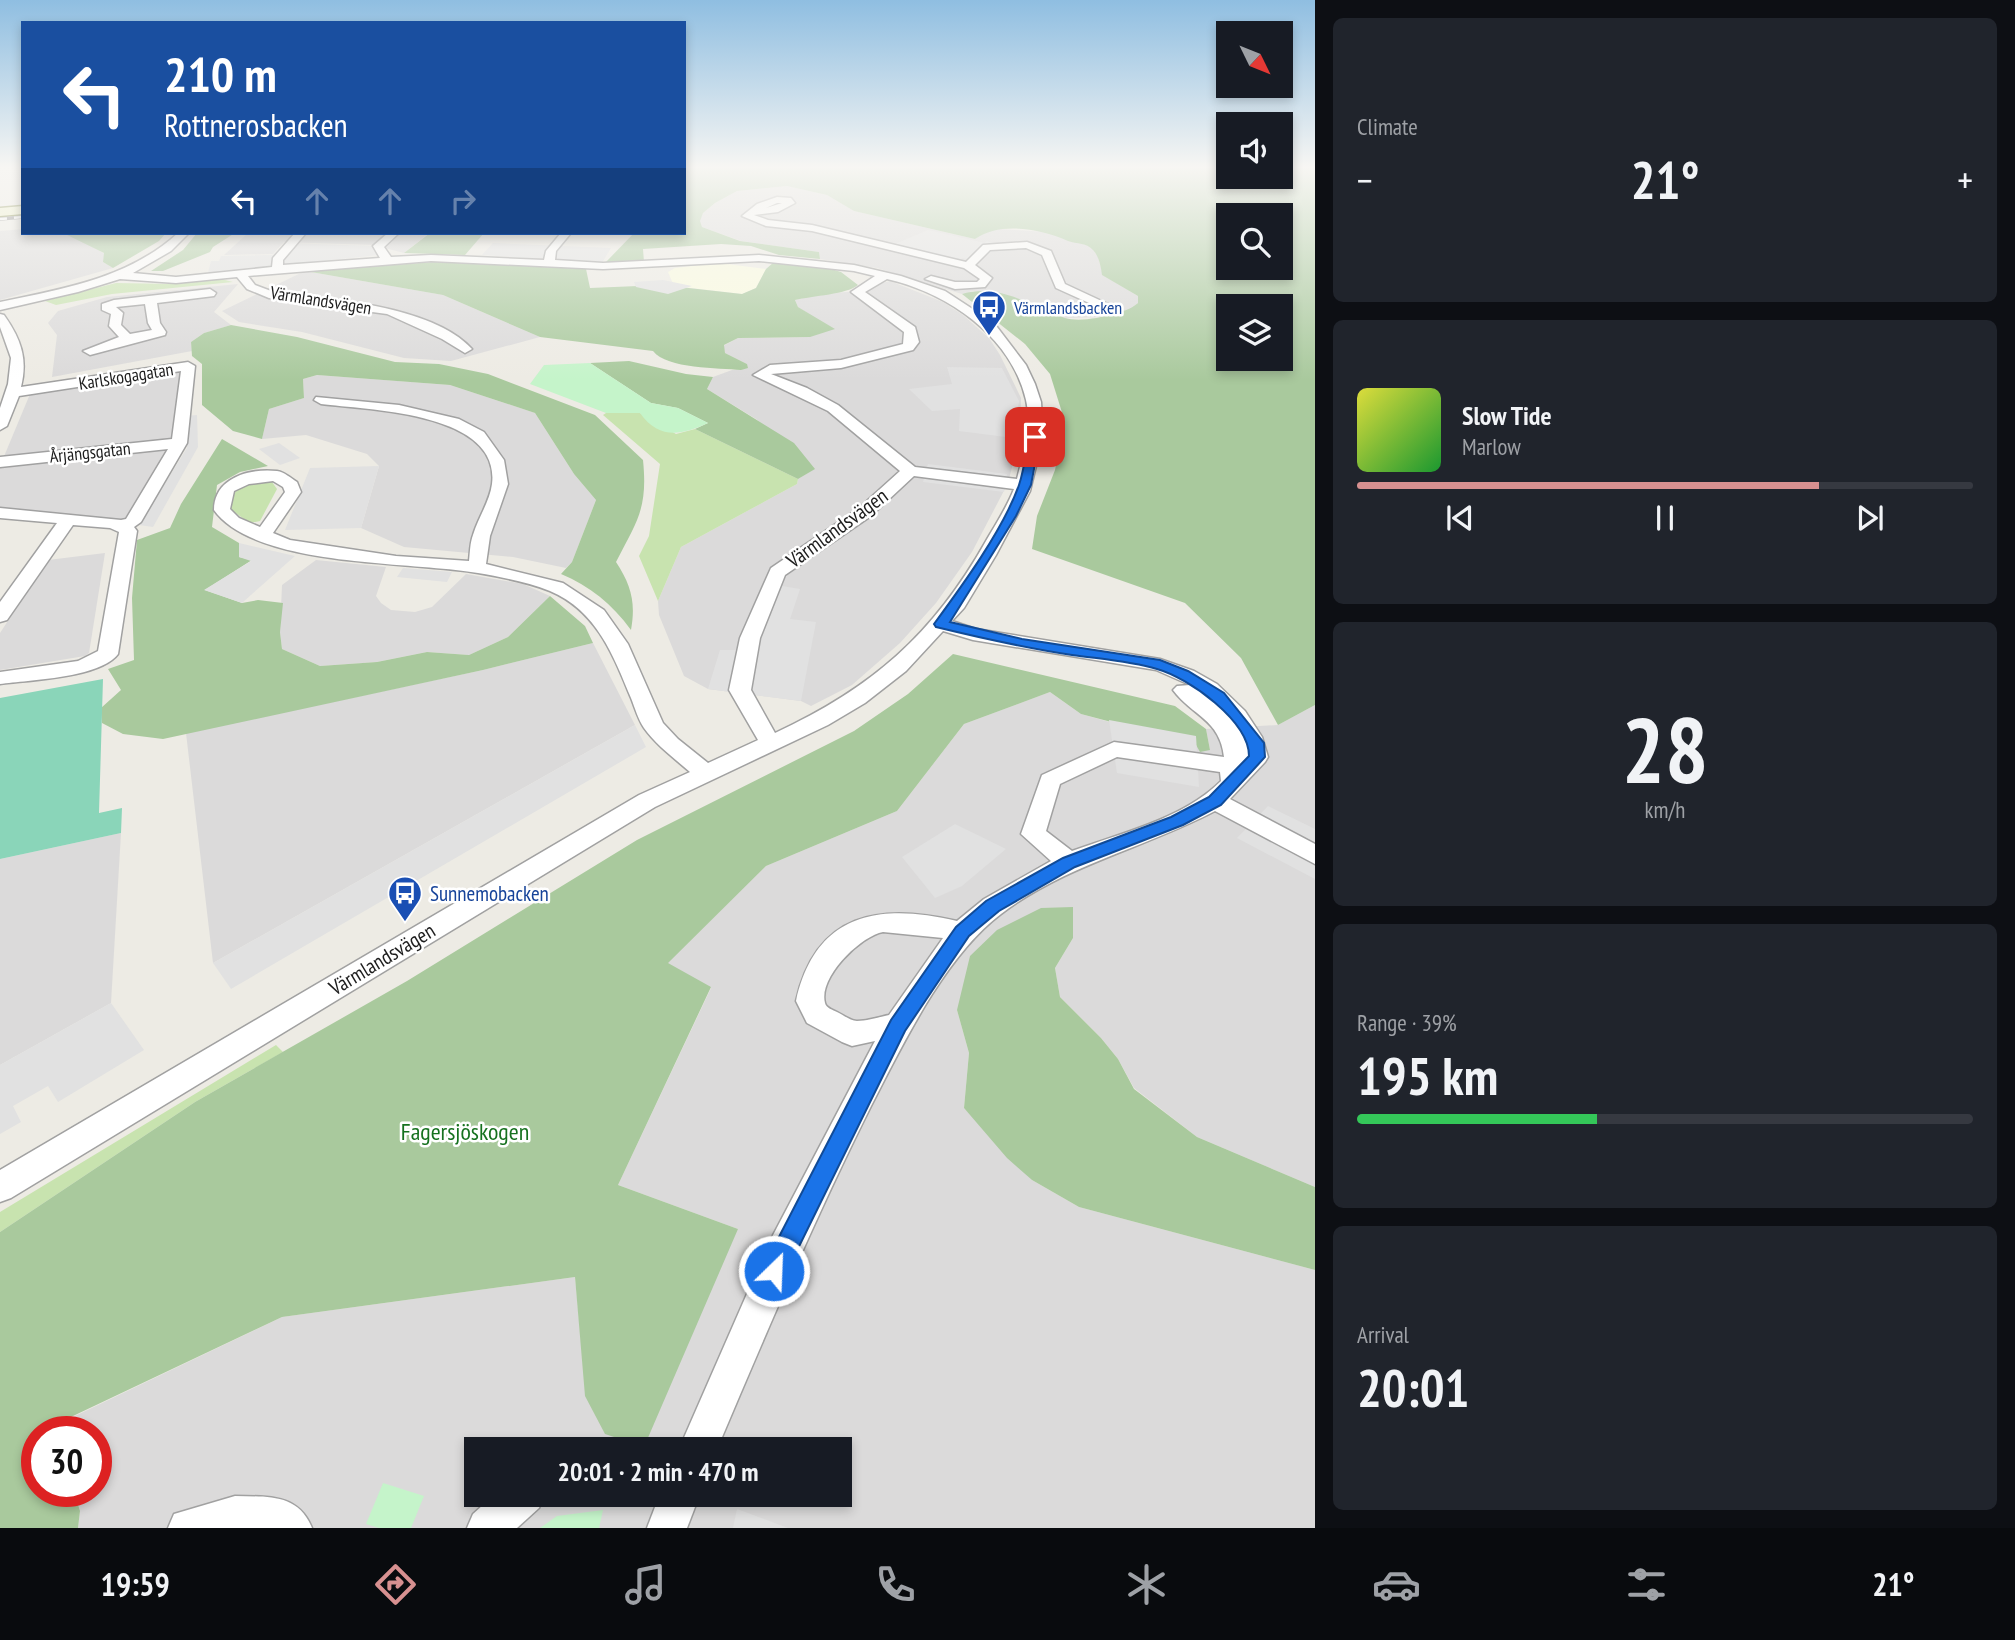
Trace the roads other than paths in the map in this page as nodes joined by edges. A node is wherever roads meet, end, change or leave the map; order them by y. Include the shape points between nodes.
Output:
1 (179, 238) edge
2 (296, 238) edge
3 (387, 238) edge
4 (562, 238) edge
5 (855, 238) edge
6 (387, 259) junction
7 (549, 264) junction
8 (968, 265) junction
9 (278, 270) junction
10 (119, 275) junction
11 (891, 276) junction
12 (237, 285) junction
13 (150, 300) junction
14 (1102, 304) dead end
15 (0, 306) edge
16 (0, 318) edge
17 (127, 339) junction
18 (465, 349) dead end
19 (90, 351) dead end
20 (11, 393) junction
21 (321, 400) dead end
22 (0, 426) edge
23 (179, 443) junction
24 (0, 462) edge
25 (910, 471) junction
26 (1025, 485) junction
27 (0, 513) edge
28 (68, 520) junction
29 (123, 526) junction
30 (264, 534) dead end
31 (477, 567) junction
32 (0, 616) edge
33 (941, 624) junction
34 (0, 678) edge
35 (771, 744) junction
36 (706, 772) junction
37 (1226, 784) junction
38 (1315, 855) edge
39 (1069, 862) junction
40 (962, 932) junction
41 (898, 1025) junction
42 (0, 1188) edge
43 (703, 1437) edge
44 (511, 1507) edge
45 (675, 1507) edge
46 (188, 1528) edge
47 (292, 1528) edge
48 (487, 1528) edge
49 (667, 1528) edge

1 - 10 street via 167,251
2 - 9 street, Värmlandsvägen via 277,260
3 - 6 street via 378,246
4 - 7 street via 551,251
5 - 8 street
6 - 7 street, Värmlandsvägen
6 - 9 street, Värmlandsvägen
7 - 11 street, Värmlandsvägen via 648,266 772,259
8 - 11 street, Värmlandsvägen via 986,278 981,285
8 - 14 street via 987,247 1036,247 1047,253 1060,286
9 - 12 street, Värmlandsvägen
10 - 12 street, Värmlandsvägen
10 - 15 street
11 - 25 street, Värmlandsvägen via 857,292 910,330 908,347 841,364 770,369 760,375 833,408
11 - 26 street, Värmlandsvägen via 973,313 999,335 1019,365 1036,419
12 - 13 street, Värmlandsvägen
12 - 18 street, Värmlandsvägen via 269,294 390,311
13 - 17 street via 154,323 163,335
13 - 17 street, Värmlandsvägen via 106,307 117,313 115,326
16 - 20 street via 16,341 20,362
17 - 19 street
20 - 22 street
20 - 23 street, Karlskogagatan via 188,366
21 - 31 street via 399,409 454,422 479,435 496,460 500,484 481,536
23 - 24 street, Årjängsgatan
23 - 29 street, Karlskogagatan via 132,522
25 - 26 street
25 - 35 street, Värmlandsvägen via 865,512 777,572 750,638 740,690
26 - 33 street, Värmlandsvägen via 987,555
27 - 28 street
28 - 29 street
28 - 32 street
29 - 34 street via 128,531 107,654 83,666
30 - 31 street via 302,548
31 - 36 street via 556,587 597,614 618,644 653,725
33 - 35 street, Värmlandsvägen via 899,667 857,698
33 - 37 street via 1134,664 1170,680 1206,705 1231,739 1235,757
35 - 36 street, Värmlandsvägen
36 - 42 street, Värmlandsvägen via 636,808
37 - 38 street
37 - 39 street via 1177,821
37 - 39 street via 1114,749 1050,780 1033,834
39 - 40 street via 993,906
40 - 41 street
40 - 41 street via 906,922 861,928 817,975 810,1001 817,1016 852,1034
41 - 43 street via 783,1251
44 - 48 street
45 - 49 street
46 - 47 street via 235,1516 278,1518

